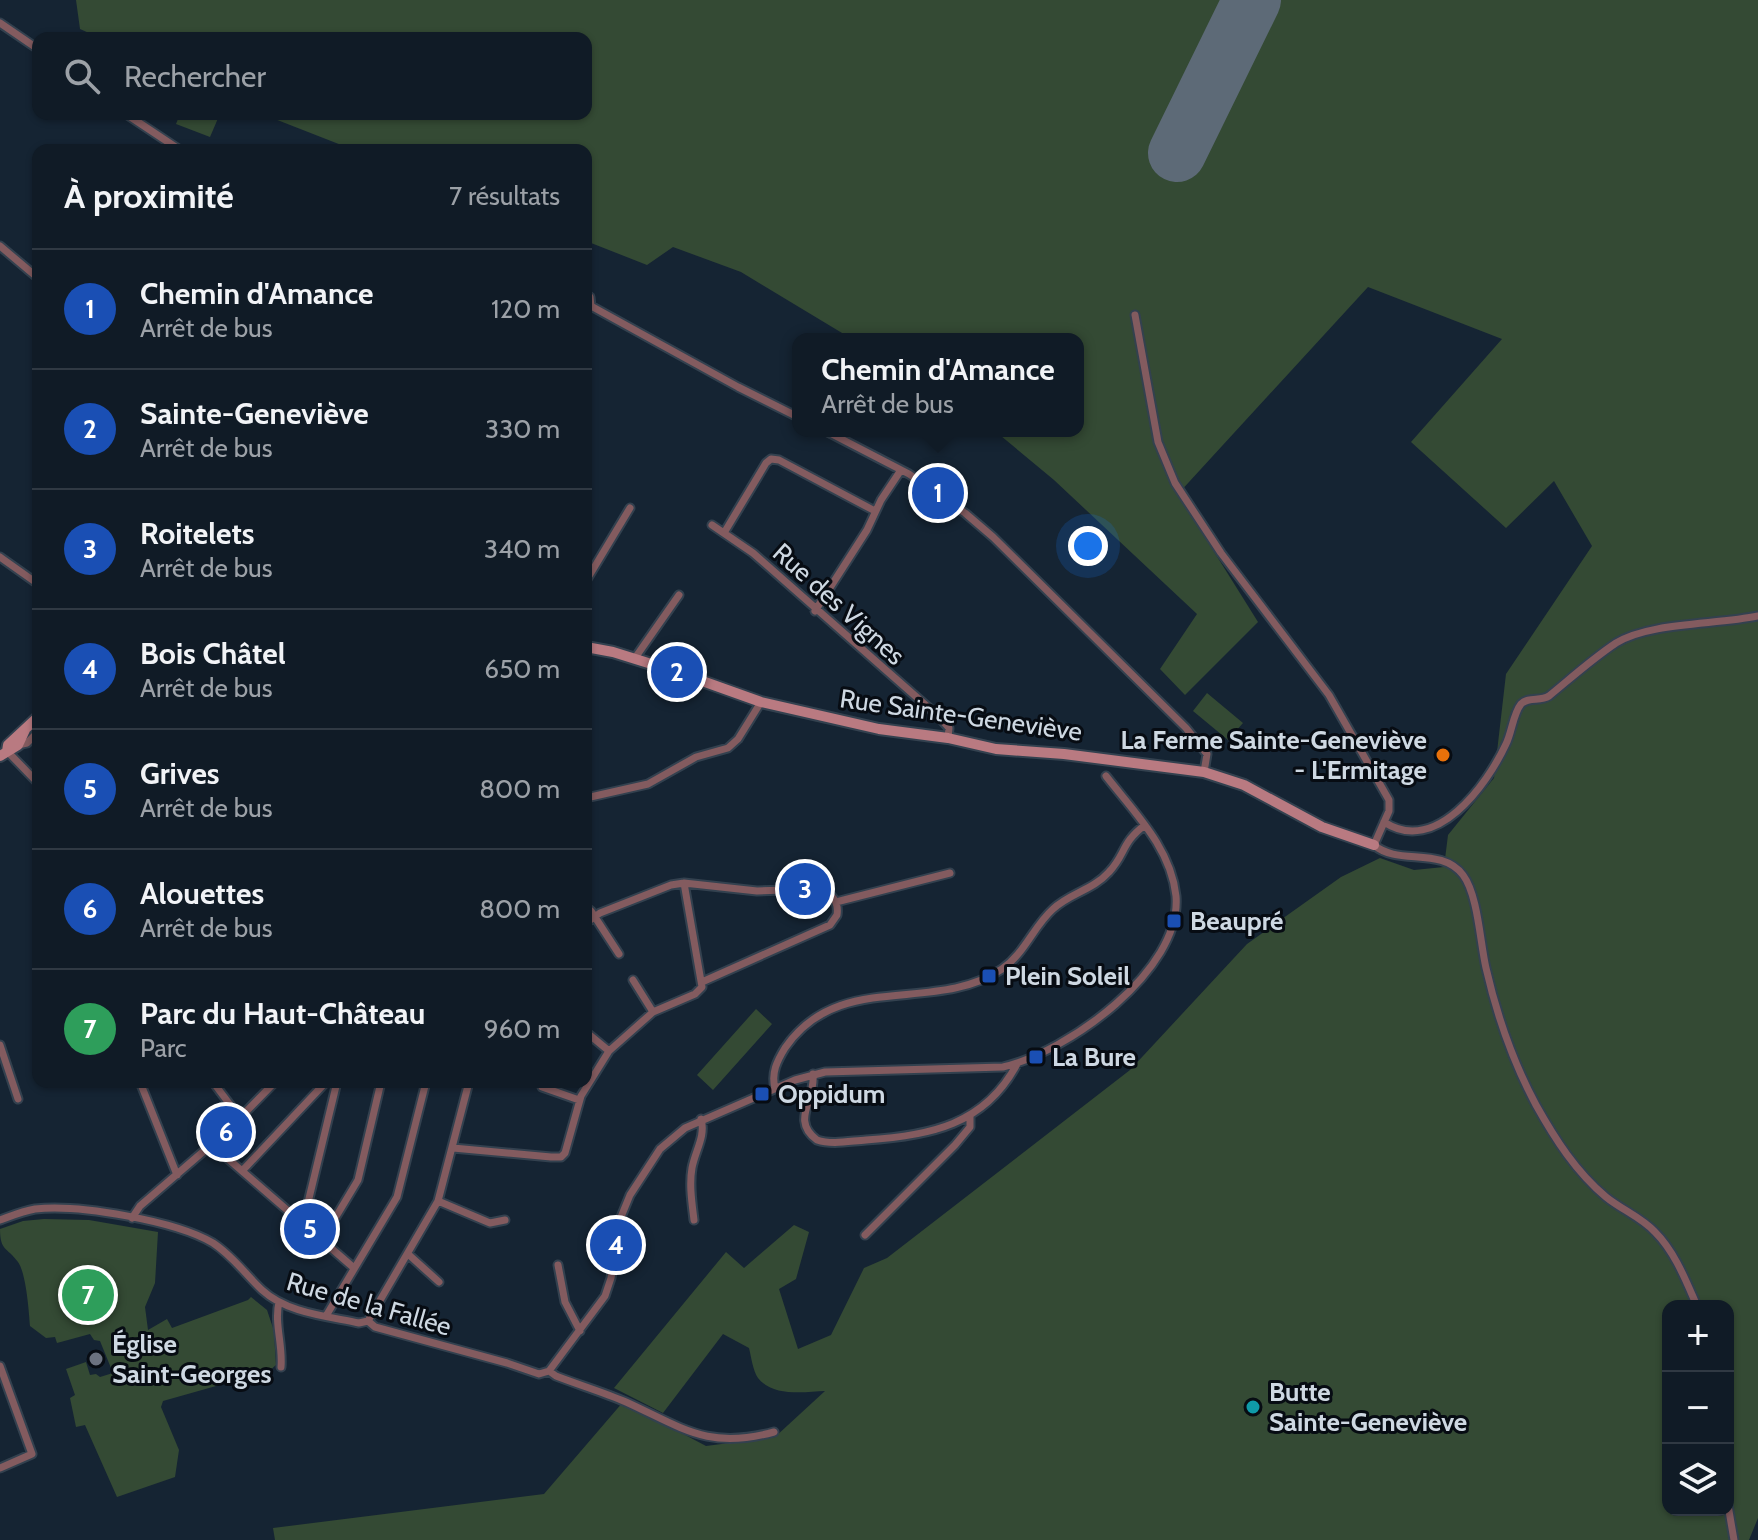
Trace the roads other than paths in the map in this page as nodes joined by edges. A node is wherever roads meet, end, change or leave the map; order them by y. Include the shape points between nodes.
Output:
1 (0, 23) edge
2 (32, 45) edge
3 (135, 120) edge
4 (171, 144) edge
5 (0, 246) edge
6 (32, 273) edge
7 (592, 310) edge
8 (1135, 315) dead end
9 (792, 414) edge
10 (838, 437) edge
11 (901, 470) junction
12 (630, 508) dead end
13 (875, 511) junction
14 (712, 525) dead end
15 (724, 533) junction
16 (0, 557) edge
17 (592, 571) edge
18 (32, 580) edge
19 (679, 595) dead end
20 (815, 611) junction
21 (1758, 616) edge
22 (592, 644) edge
23 (635, 658) junction
24 (761, 702) junction
25 (32, 723) edge
26 (25, 730) junction
27 (944, 737) junction
28 (32, 738) edge
29 (18, 745) junction
30 (4, 754) edge
31 (1204, 772) junction
32 (1106, 776) dead end
33 (32, 778) edge
34 (592, 797) edge
35 (1384, 822) junction
36 (1145, 825) junction
37 (1374, 845) junction
38 (950, 873) dead end
39 (684, 883) junction
40 (836, 902) junction
41 (592, 914) edge
42 (594, 916) junction
43 (619, 954) dead end
44 (633, 980) dead end
45 (702, 982) junction
46 (653, 1012) junction
47 (592, 1037) edge
48 (0, 1045) edge
49 (609, 1051) junction
50 (1017, 1064) junction
51 (813, 1074) junction
52 (592, 1079) edge
53 (142, 1088) edge
54 (218, 1088) edge
55 (269, 1088) edge
56 (320, 1088) edge
57 (336, 1088) edge
58 (380, 1088) edge
59 (425, 1088) edge
60 (468, 1088) edge
61 (545, 1088) edge
62 (586, 1088) edge
63 (775, 1088) junction
64 (18, 1099) dead end
65 (579, 1100) junction
66 (970, 1116) junction
67 (240, 1118) junction
68 (701, 1119) junction
69 (211, 1144) junction
70 (453, 1148) junction
71 (243, 1170) junction
72 (177, 1175) junction
73 (438, 1201) junction
74 (132, 1218) junction
75 (0, 1220) edge
76 (300, 1220) junction
77 (505, 1220) dead end
78 (694, 1220) dead end
79 (865, 1235) dead end
80 (322, 1240) junction
81 (408, 1254) junction
82 (558, 1265) dead end
83 (354, 1268) junction
84 (439, 1282) dead end
85 (1694, 1300) edge
86 (279, 1302) junction
87 (326, 1316) junction
88 (368, 1321) junction
89 (580, 1331) junction
90 (281, 1367) dead end
91 (1, 1371) edge
92 (549, 1371) junction
93 (774, 1432) dead end
94 (0, 1468) edge
95 (1730, 1516) edge
96 (1734, 1540) edge

1 - 2 street
3 - 4 street
5 - 6 street
7 - 9 street
8 - 35 street via 1155,433 1175,483 1214,545 1337,707 1389,800
10 - 11 street
11 - 13 street
11 - 31 street via 993,537 1186,728 1207,754
12 - 17 street
13 - 15 street via 771,459
13 - 20 street
14 - 15 street, Rue des Vignes
15 - 20 street, Rue des Vignes
16 - 18 street
19 - 23 street
20 - 27 street, Rue des Vignes via 938,716
21 - 35 street via 1651,629 1616,644 1546,698 1521,705 1506,745 1480,785 1447,820 1408,831
22 - 23 street, Rue Sainte-Geneviève
23 - 24 street, Rue Sainte-Geneviève
24 - 27 street, Rue Sainte-Geneviève via 879,729
24 - 34 street via 728,748 696,757 648,784
25 - 26 street
26 - 29 street
26 - 30 street
27 - 31 street, Rue Sainte-Geneviève via 996,749
28 - 29 street
29 - 30 street
30 - 33 street
31 - 37 street, Rue Sainte-Geneviève
32 - 36 street
35 - 37 street
36 - 50 street via 1162,851 1176,896 1174,921 1161,953 1092,1024 1054,1049
36 - 63 street via 1129,837 1103,879 1054,907 1003,968 950,989 854,1000 828,1011 790,1042 774,1070
37 - 85 street via 1382,852 1445,861 1464,877 1503,1029 1537,1106 1579,1170 1665,1244
38 - 40 street
39 - 40 street via 757,891 819,889
39 - 42 street
39 - 45 street
40 - 45 street via 837,915 830,925
41 - 42 street
42 - 43 street
44 - 46 street
45 - 46 street via 698,992
46 - 49 street
47 - 49 street
48 - 64 street
49 - 52 street
50 - 51 street
50 - 66 street via 1004,1085
51 - 63 street
51 - 66 street via 814,1089 803,1120 822,1142 913,1137
53 - 72 street
54 - 67 street
55 - 67 street
56 - 71 street
57 - 76 street
58 - 80 street via 358,1180
59 - 83 street via 403,1183
60 - 70 street
61 - 65 street
62 - 65 street
63 - 68 street
65 - 70 street via 561,1157
66 - 79 street via 970,1127 955,1145
67 - 69 street
68 - 78 street via 691,1178
68 - 89 street via 667,1142 642,1173 625,1203 608,1290
69 - 71 street
69 - 72 street
70 - 73 street
71 - 76 street
72 - 74 street
73 - 77 street via 490,1223
73 - 81 street
74 - 75 street, Rue de la Fallée via 37,1209
74 - 86 street, Rue de la Fallée via 178,1228 216,1245
76 - 80 street
80 - 83 street
81 - 84 street
81 - 88 street
82 - 89 street via 565,1302
83 - 87 street
86 - 87 street, Rue de la Fallée
86 - 90 street
87 - 88 street, Rue de la Fallée
88 - 92 street, Rue de la Fallée via 539,1374
89 - 92 street
91 - 94 street via 32,1454
92 - 93 street, Rue de la Fallée via 690,1433 725,1439
95 - 96 street

